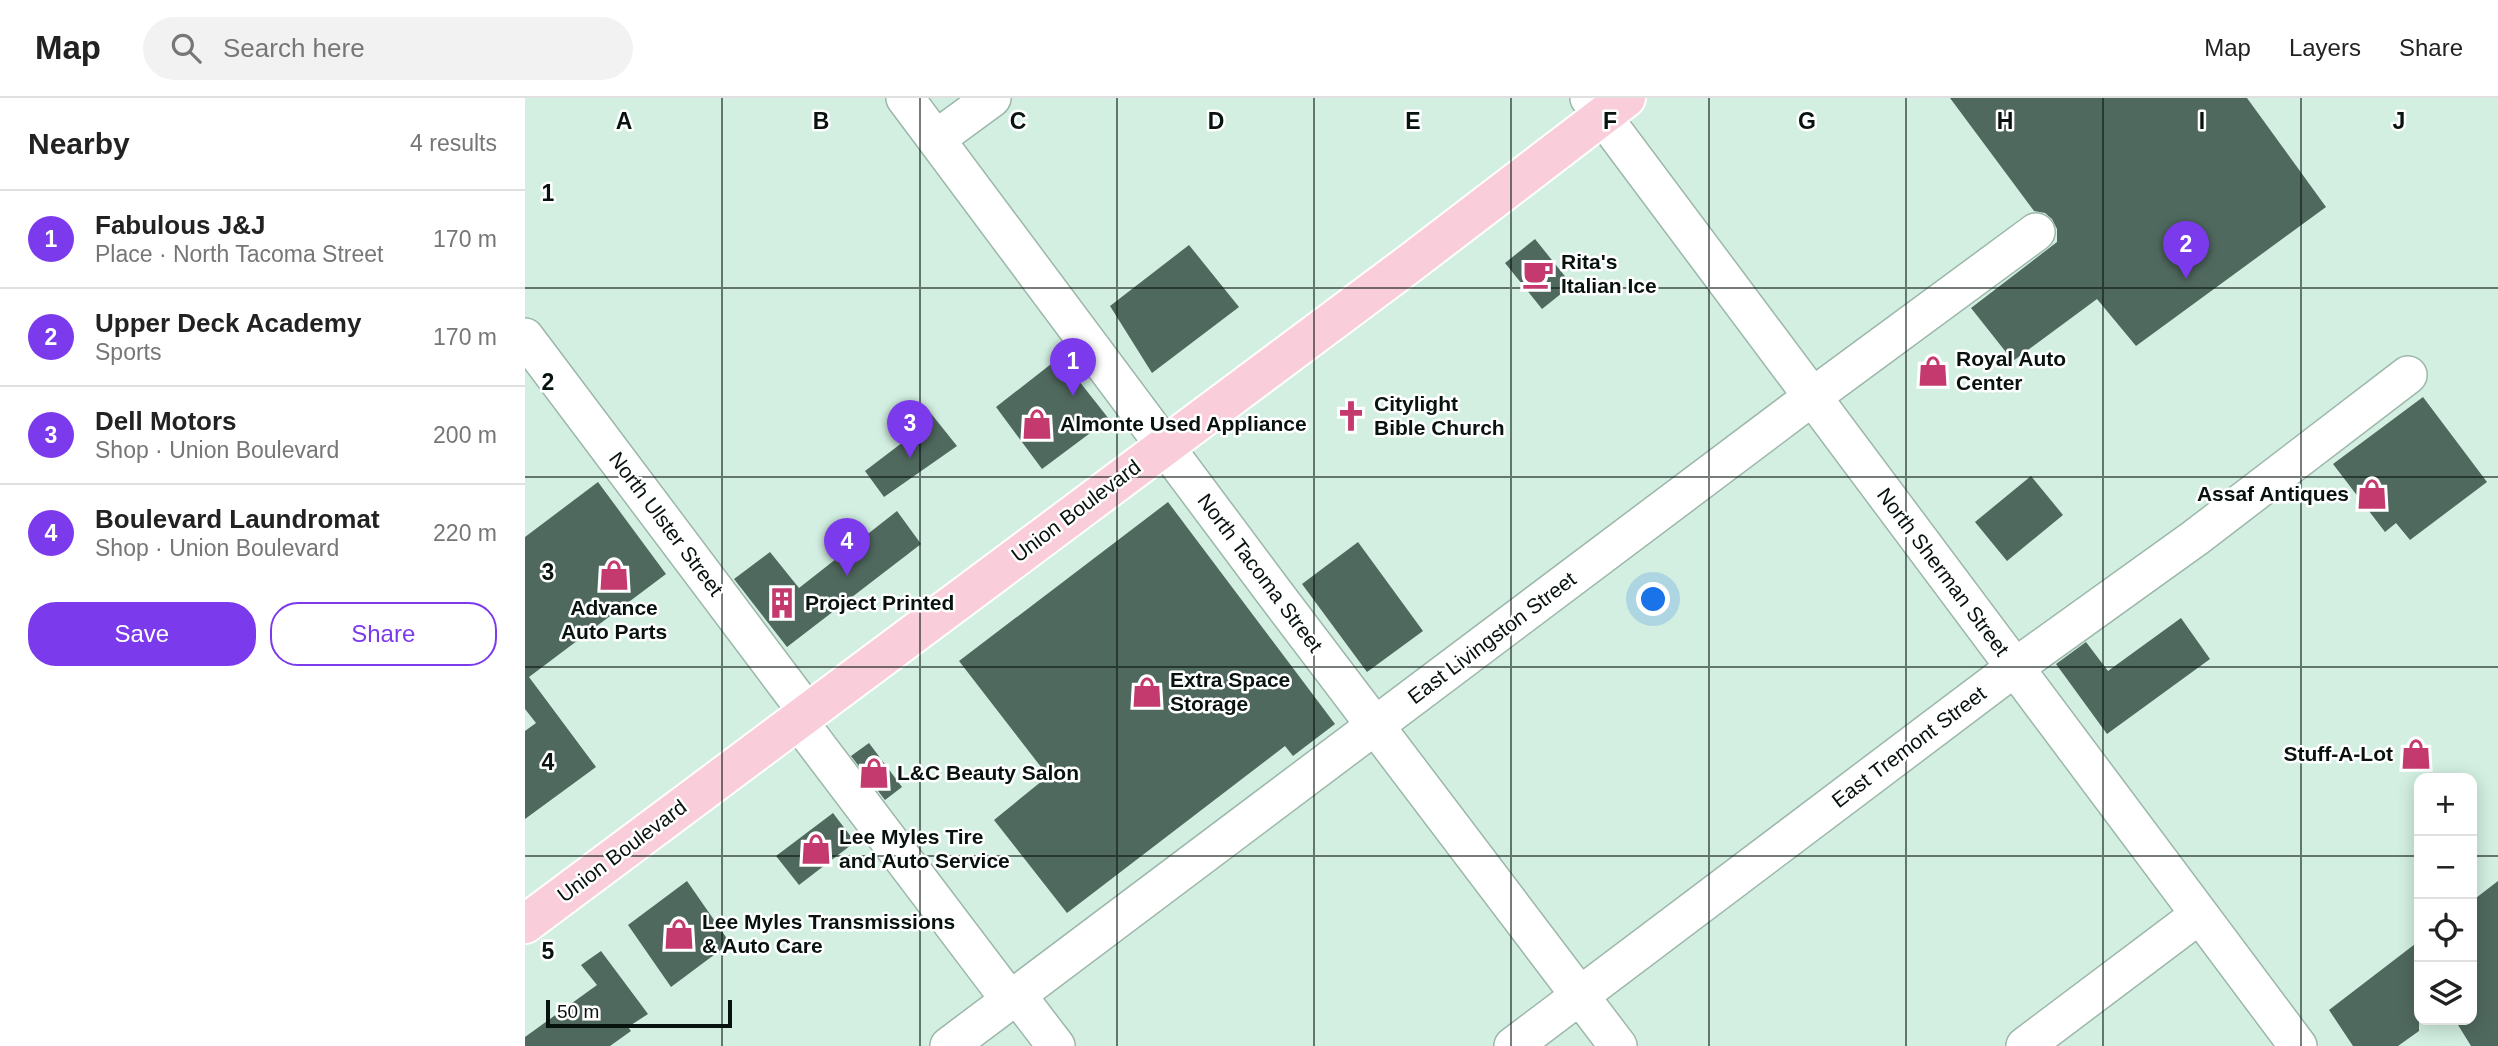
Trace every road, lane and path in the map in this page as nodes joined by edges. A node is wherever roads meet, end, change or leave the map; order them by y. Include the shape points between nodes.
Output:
1 (905, 98) edge
2 (992, 98) edge
3 (1606, 104) edge
4 (936, 139) junction
5 (2036, 232) dead end
6 (525, 337) edge
7 (2408, 376) dead end
8 (1812, 397) junction
9 (1164, 445) junction
10 (2014, 668) junction
11 (802, 715) junction
12 (1375, 725) junction
13 (2199, 915) junction
14 (525, 924) edge
15 (1580, 996) junction
16 (1014, 997) junction
17 (949, 1046) edge
18 (1056, 1046) edge
19 (1513, 1046) edge
20 (1618, 1046) edge
21 (2025, 1046) edge
22 (2298, 1046) edge

1 - 4 street, North Tacoma Street
2 - 4 street
3 - 8 street, North Sherman Street via 1739,300
3 - 9 main road, Union Boulevard via 1409,264
4 - 9 street, North Tacoma Street
5 - 8 street, East Livingston Street
6 - 11 street, North Ulster Street
7 - 10 street, East Tremont Street
8 - 10 street, North Sherman Street
8 - 12 street, East Livingston Street
9 - 11 main road, Union Boulevard
9 - 12 street, North Tacoma Street
10 - 13 street, North Sherman Street
10 - 15 street, East Tremont Street
11 - 14 main road, Union Boulevard
11 - 16 street, North Ulster Street
12 - 15 street, North Tacoma Street
12 - 16 street, East Livingston Street
13 - 21 street
13 - 22 street, North Sherman Street
15 - 19 street, East Tremont Street
15 - 20 street, North Tacoma Street
16 - 17 street, East Livingston Street
16 - 18 street, North Ulster Street

